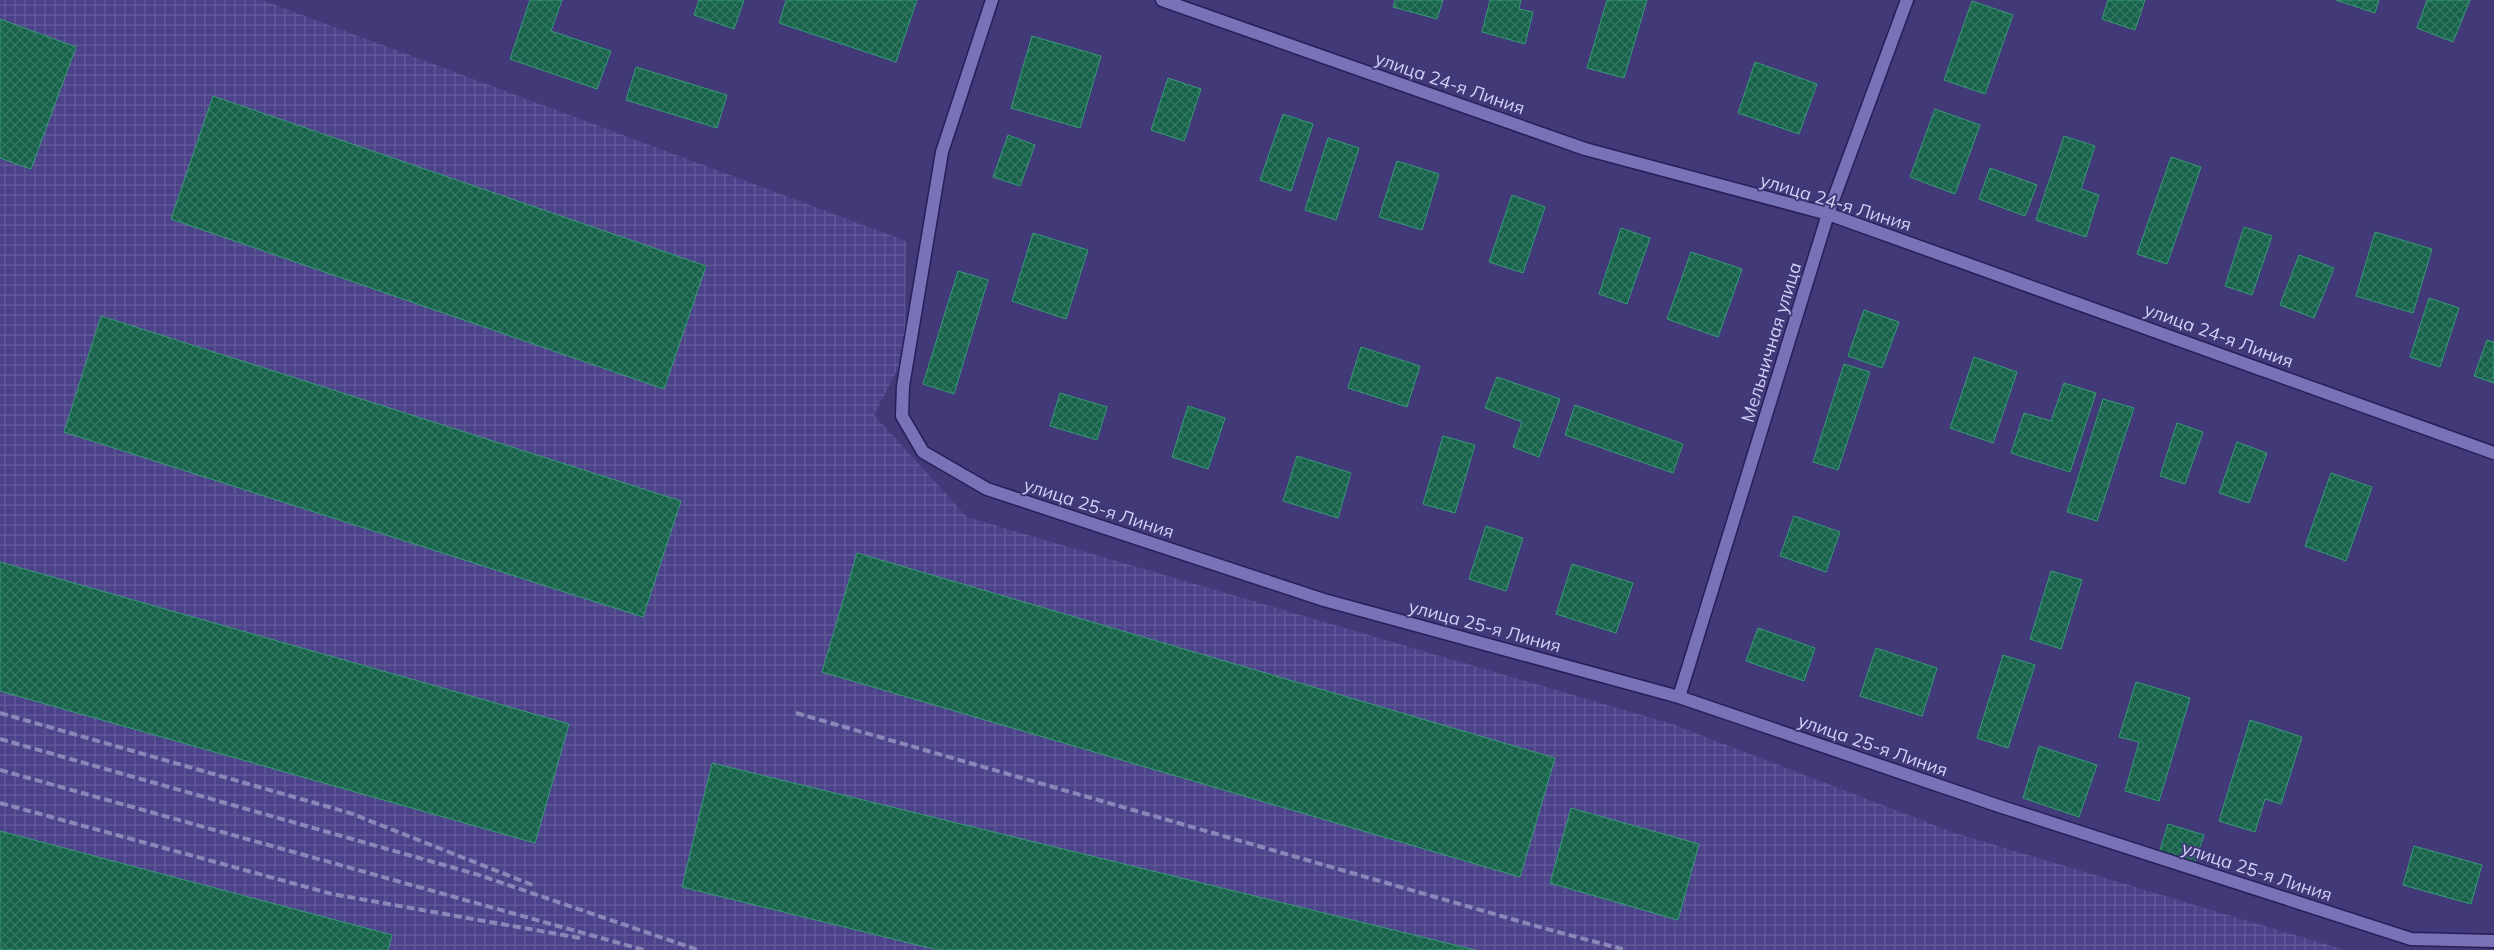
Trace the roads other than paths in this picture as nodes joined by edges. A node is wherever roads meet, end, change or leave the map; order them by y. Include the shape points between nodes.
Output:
1 (992, 0) edge
2 (1162, 0) edge
3 (1906, 0) edge
4 (1828, 214) junction
5 (2494, 453) edge
6 (1679, 697) junction
7 (2494, 941) edge

1 - 6 street, улица 25-я Линия via 942,152 903,386 902,416 923,452 986,489 1324,600
2 - 4 street, улица 24-я Линия via 1585,149
3 - 4 street, Мельничная улица
4 - 5 street, улица 24-я Линия
4 - 6 street, Мельничная улица
6 - 7 street, улица 25-я Линия via 1999,806 2411,939

